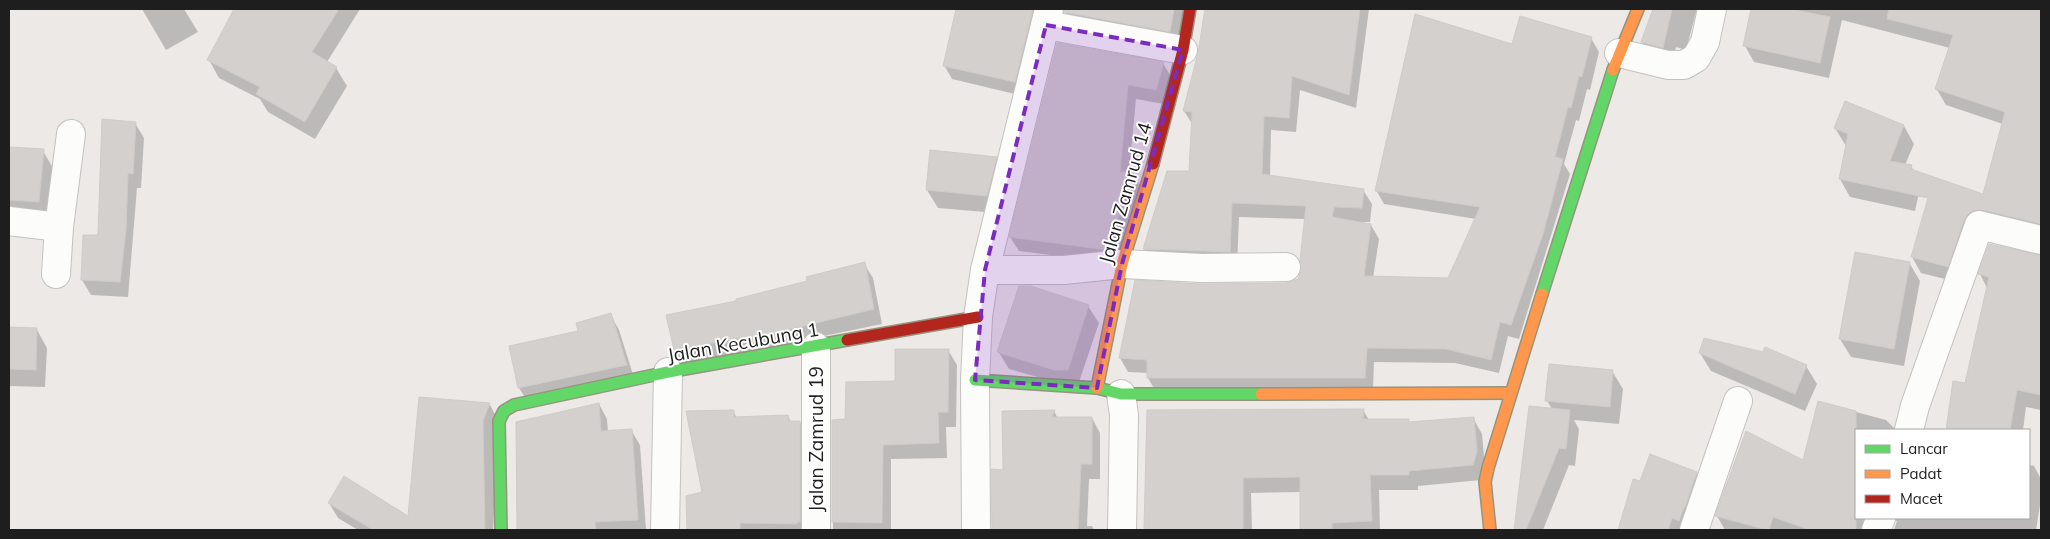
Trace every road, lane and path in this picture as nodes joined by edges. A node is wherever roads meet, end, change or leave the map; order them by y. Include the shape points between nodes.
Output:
1 (1190, 9) edge
2 (1638, 9) edge
3 (1712, 9) edge
4 (1047, 17) edge
5 (1183, 50) junction
6 (1619, 53) junction
7 (71, 134) dead end
8 (9, 221) edge
9 (59, 227) junction
10 (2041, 240) edge
11 (1122, 264) junction
12 (1286, 267) dead end
13 (985, 270) junction
14 (56, 274) dead end
15 (978, 317) junction
16 (816, 347) junction
17 (668, 372) junction
18 (975, 380) junction
19 (1109, 391) junction
20 (1510, 393) junction
21 (1738, 401) dead end
22 (1912, 418) edge
23 (501, 530) edge
24 (665, 530) edge
25 (816, 530) edge
26 (976, 530) edge
27 (1122, 530) edge
28 (1490, 530) edge
29 (1694, 530) edge

1 - 5 street, Jalan Zamrud 14
2 - 6 street
3 - 6 street via 1705,42 1696,58 1684,65 1668,65
4 - 5 street
4 - 13 street
5 - 11 street, Jalan Zamrud 14
6 - 20 street
7 - 9 street
8 - 9 street
9 - 14 street
10 - 22 street via 1979,224
11 - 12 street via 1202,268
11 - 13 street via 1064,270
11 - 19 street, Jalan Zamrud 14
13 - 15 street
15 - 16 street, Jalan Kecubung 1
15 - 18 street
16 - 17 street, Jalan Kecubung 1
16 - 25 street, Jalan Zamrud 19
17 - 23 street, Jalan Kecubung 1 via 514,405 504,411 499,421
17 - 24 street
18 - 19 street
18 - 26 street
19 - 20 street
19 - 27 street via 1124,423
20 - 28 street via 1485,482
21 - 29 street

